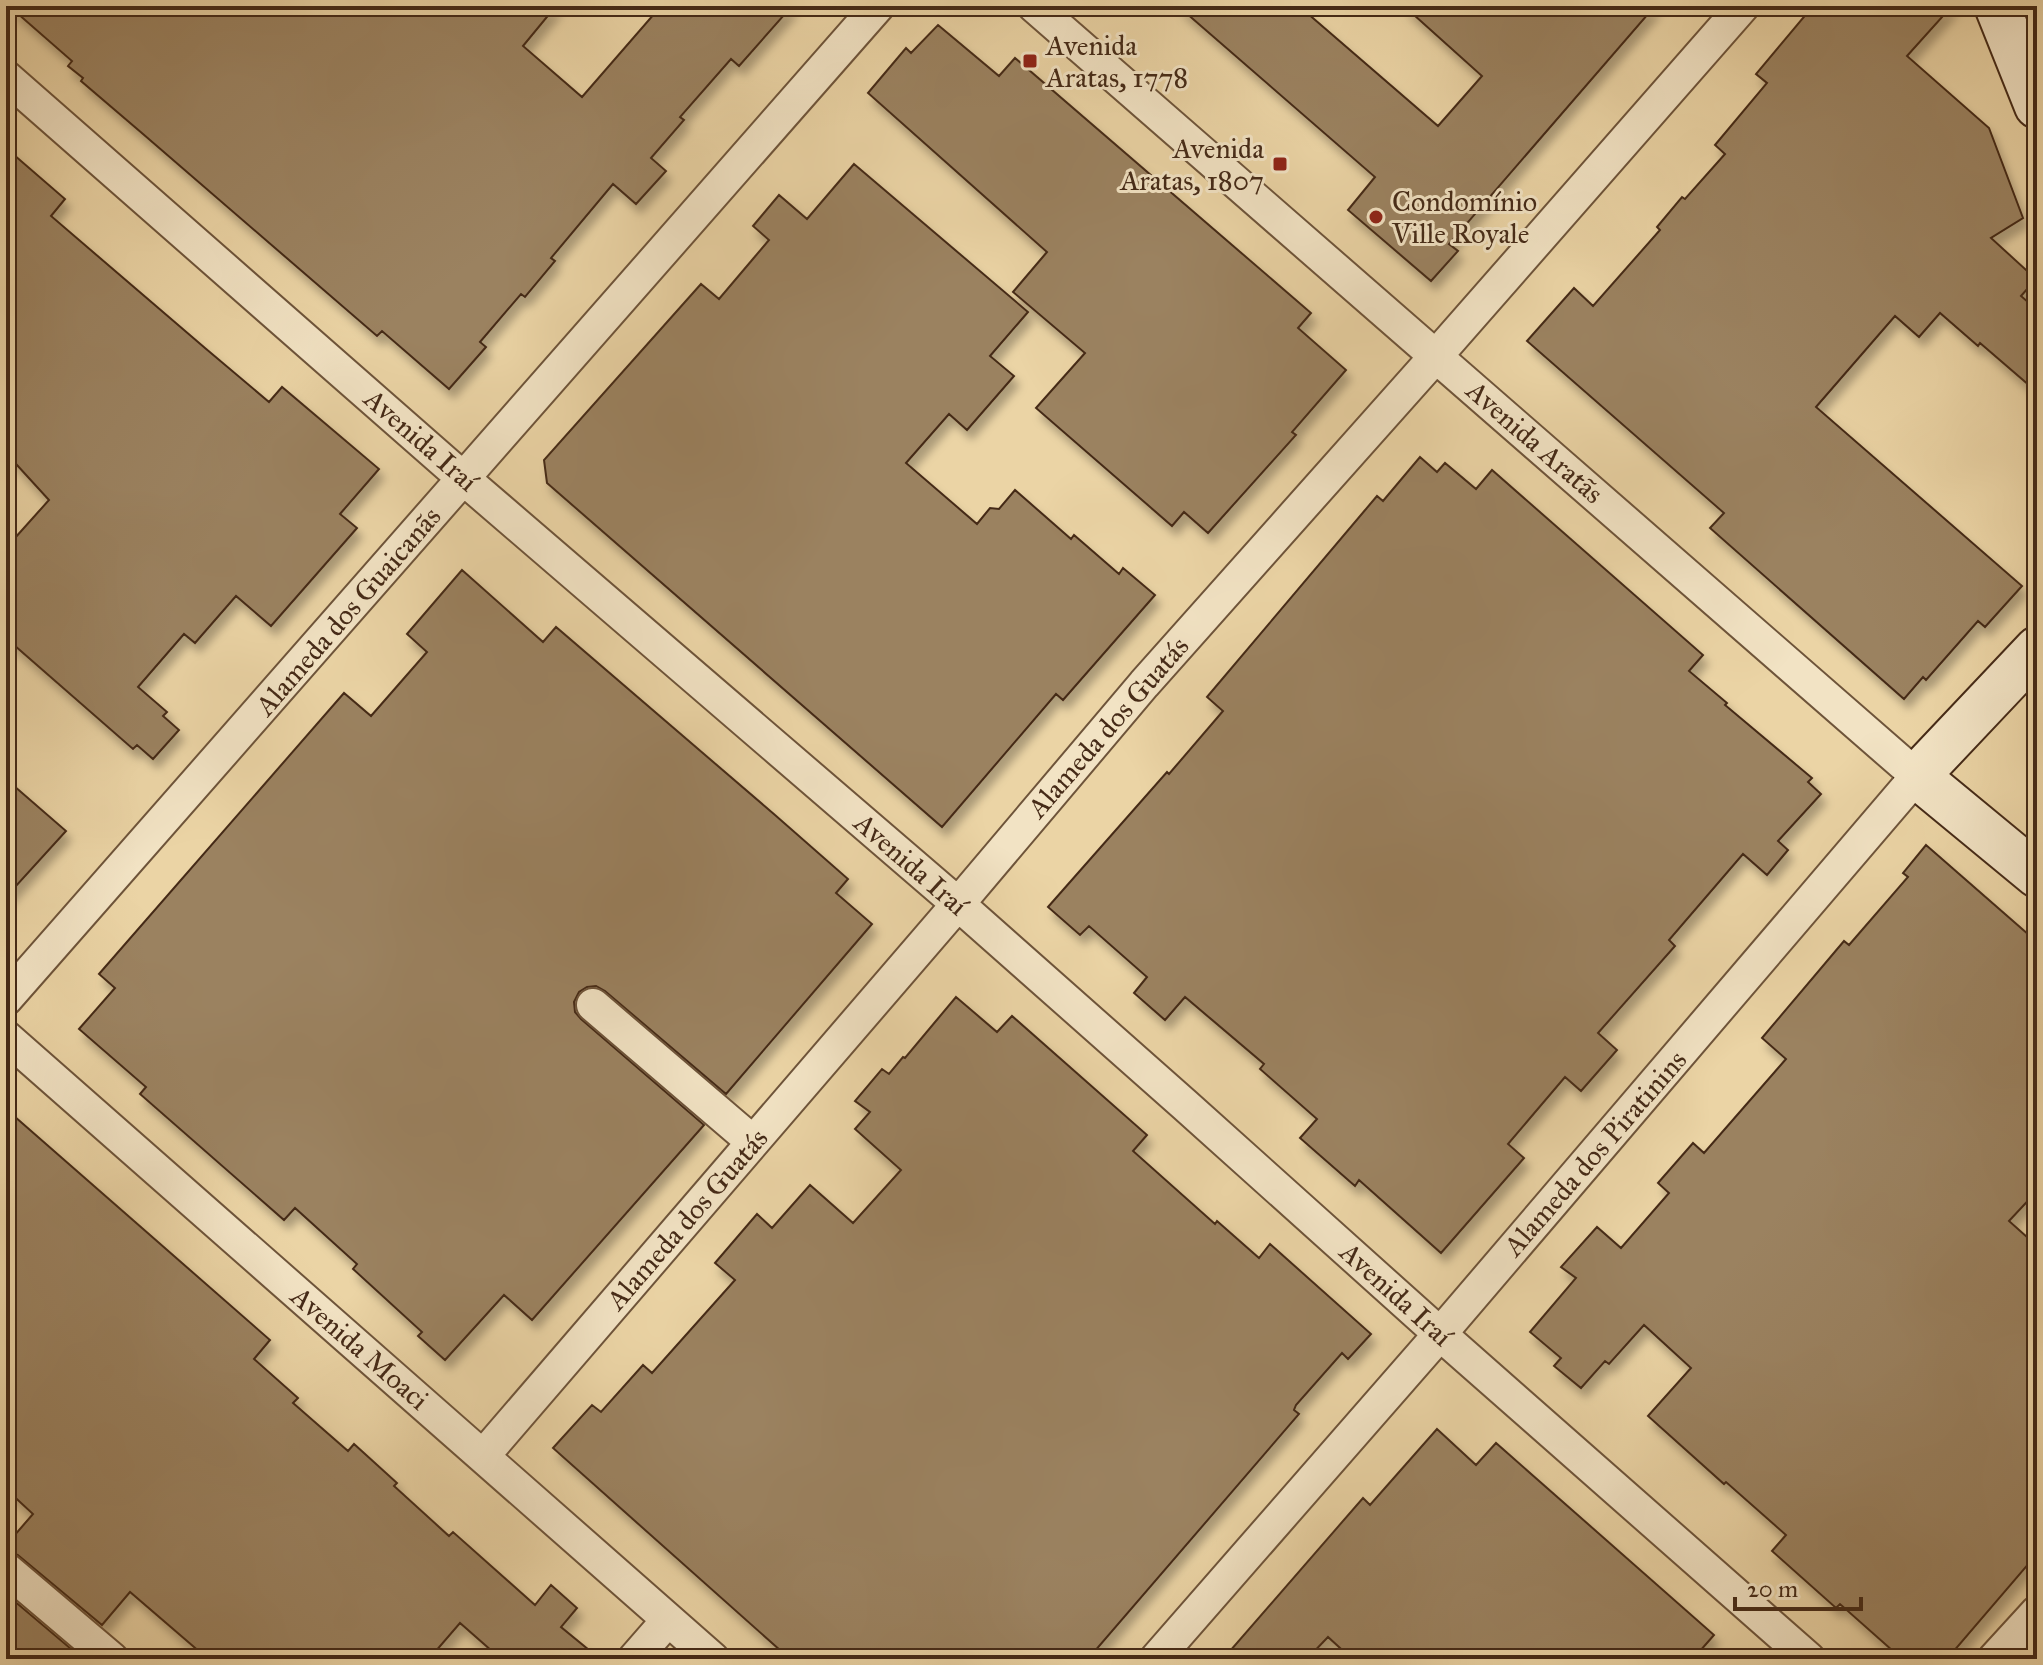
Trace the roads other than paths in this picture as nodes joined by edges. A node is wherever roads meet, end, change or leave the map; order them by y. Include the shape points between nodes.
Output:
1 (878, 6) edge
2 (1034, 6) edge
3 (1743, 6) edge
4 (1997, 6) edge
5 (6, 77) edge
6 (2037, 106) edge
7 (1436, 356) junction
8 (464, 479) junction
9 (2037, 649) edge
10 (1917, 776) junction
11 (2037, 875) edge
12 (958, 904) junction
13 (6, 999) edge
14 (593, 1005) dead end
15 (6, 1037) edge
16 (753, 1142) junction
17 (1440, 1334) junction
18 (483, 1456) junction
19 (6, 1569) edge
20 (2037, 1612) edge
21 (668, 1620) junction
22 (112, 1659) edge
23 (634, 1659) edge
24 (713, 1659) edge
25 (1156, 1659) edge
26 (1809, 1659) edge
27 (1994, 1659) edge

1 - 8 street, Alameda dos Guaicanãs
2 - 7 street, Avenida Aratãs
3 - 7 street, Alameda dos Guatás
4 - 6 street
5 - 8 street, Avenida Iraí
7 - 10 street, Avenida Aratãs
7 - 12 street, Alameda dos Guatás via 1144,684
8 - 12 street, Avenida Iraí
8 - 13 street, Alameda dos Guaicanãs
9 - 10 street, Alameda dos Piratinins
10 - 11 street, Avenida Aratãs
10 - 17 street, Alameda dos Piratinins
12 - 16 street, Alameda dos Guatás
12 - 17 street, Avenida Iraí
14 - 16 street
15 - 18 street, Avenida Moaci
16 - 18 street, Alameda dos Guatás
17 - 25 street, Alameda dos Piratinins
17 - 26 street, Avenida Iraí
18 - 21 street, Avenida Moaci
19 - 22 street
20 - 27 street
21 - 23 street
21 - 24 street, Avenida Moaci

